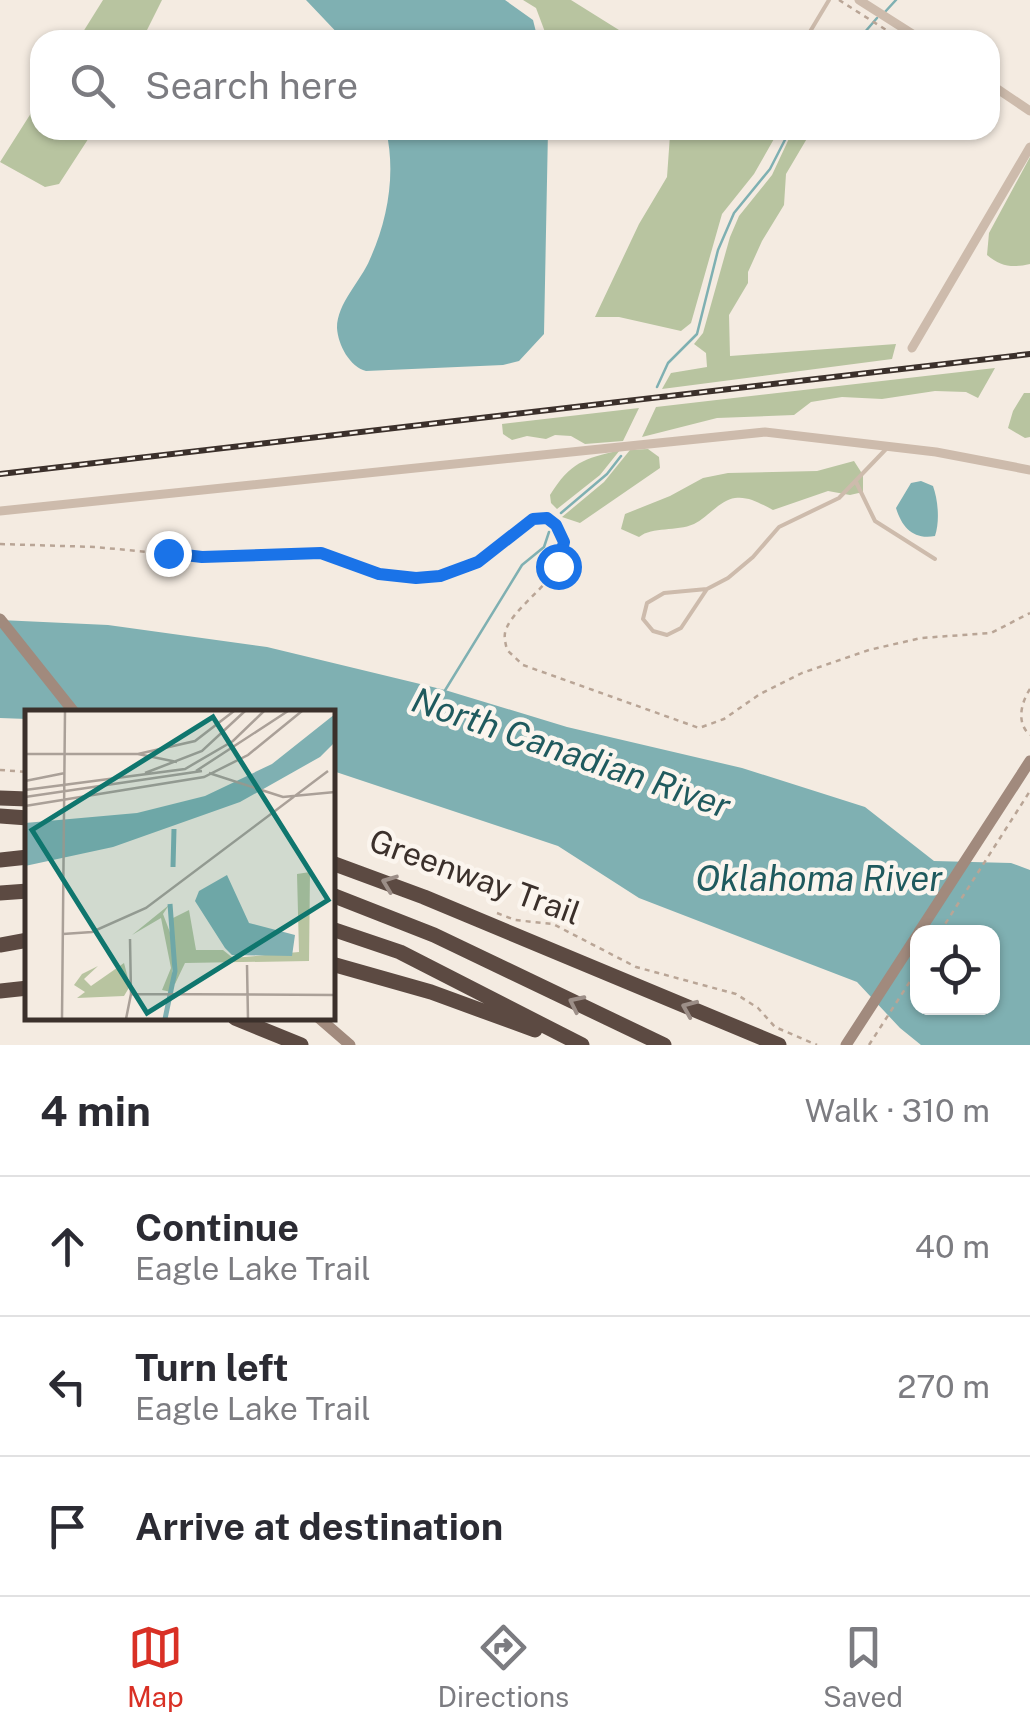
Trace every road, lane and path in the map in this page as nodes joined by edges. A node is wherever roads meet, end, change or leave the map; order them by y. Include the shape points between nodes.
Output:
1 (829, 0) edge
2 (839, 0) edge
3 (859, 0) edge
4 (872, 15) junction
5 (884, 22) junction
6 (810, 30) edge
7 (892, 30) edge
8 (901, 30) edge
9 (1000, 91) edge
10 (1030, 111) edge
11 (1030, 146) edge
12 (912, 348) dead end
13 (889, 446) junction
14 (1030, 470) edge
15 (856, 482) junction
16 (0, 512) edge
17 (0, 544) edge
18 (935, 559) dead end
19 (707, 589) junction
20 (1030, 612) edge
21 (0, 619) edge
22 (1030, 688) edge
23 (72, 710) edge
24 (1030, 735) edge
25 (1030, 760) edge
26 (0, 770) edge
27 (25, 772) edge
28 (1030, 791) edge
29 (0, 798) edge
30 (25, 799) edge
31 (0, 816) edge
32 (25, 818) edge
33 (25, 857) edge
34 (0, 860) edge
35 (335, 864) edge
36 (25, 892) edge
37 (0, 893) edge
38 (335, 896) edge
39 (485, 908) dead end
40 (923, 925) edge
41 (944, 925) edge
42 (335, 930) edge
43 (25, 940) edge
44 (0, 944) edge
45 (910, 945) edge
46 (335, 965) edge
47 (910, 981) edge
48 (25, 988) edge
49 (0, 991) edge
50 (240, 1020) edge
51 (322, 1020) edge
52 (847, 1043) edge
53 (301, 1045) edge
54 (350, 1045) edge
55 (580, 1045) edge
56 (664, 1045) edge
57 (779, 1045) edge
58 (817, 1045) edge
59 (869, 1045) edge

1 - 6 lane
2 - 4 path
3 - 4 street
4 - 5 street
4 - 5 path
5 - 7 path
5 - 8 street
9 - 10 street
11 - 12 street
13 - 14 street
13 - 15 lane
13 - 16 street via 764,432
15 - 18 lane via 875,520
15 - 19 lane via 839,498 779,527 753,557
17 - 20 path via 202,557 321,553 379,574 416,578 478,562 533,519 547,518 564,542 563,555 552,577 510,620 506,650 524,665 699,728 802,673 921,638 992,634
19 - 19 lane via 664,593 648,603 643,619 667,635 680,628
21 - 23 main road
22 - 24 path via 1021,716
25 - 40 main road
26 - 27 path
28 - 41 path
29 - 30 highway
31 - 32 highway
33 - 34 highway
57 -> 35 highway
36 - 37 highway
56 -> 38 highway via 434,935
39 - 58 path, Greenway Trail via 514,920 553,924 636,967 736,994 775,1027
42 - 55 highway via 400,952
43 - 44 highway
45 - 52 main road
46 - 55 highway
47 - 59 path
48 - 49 highway
50 - 53 highway
51 - 54 main road

